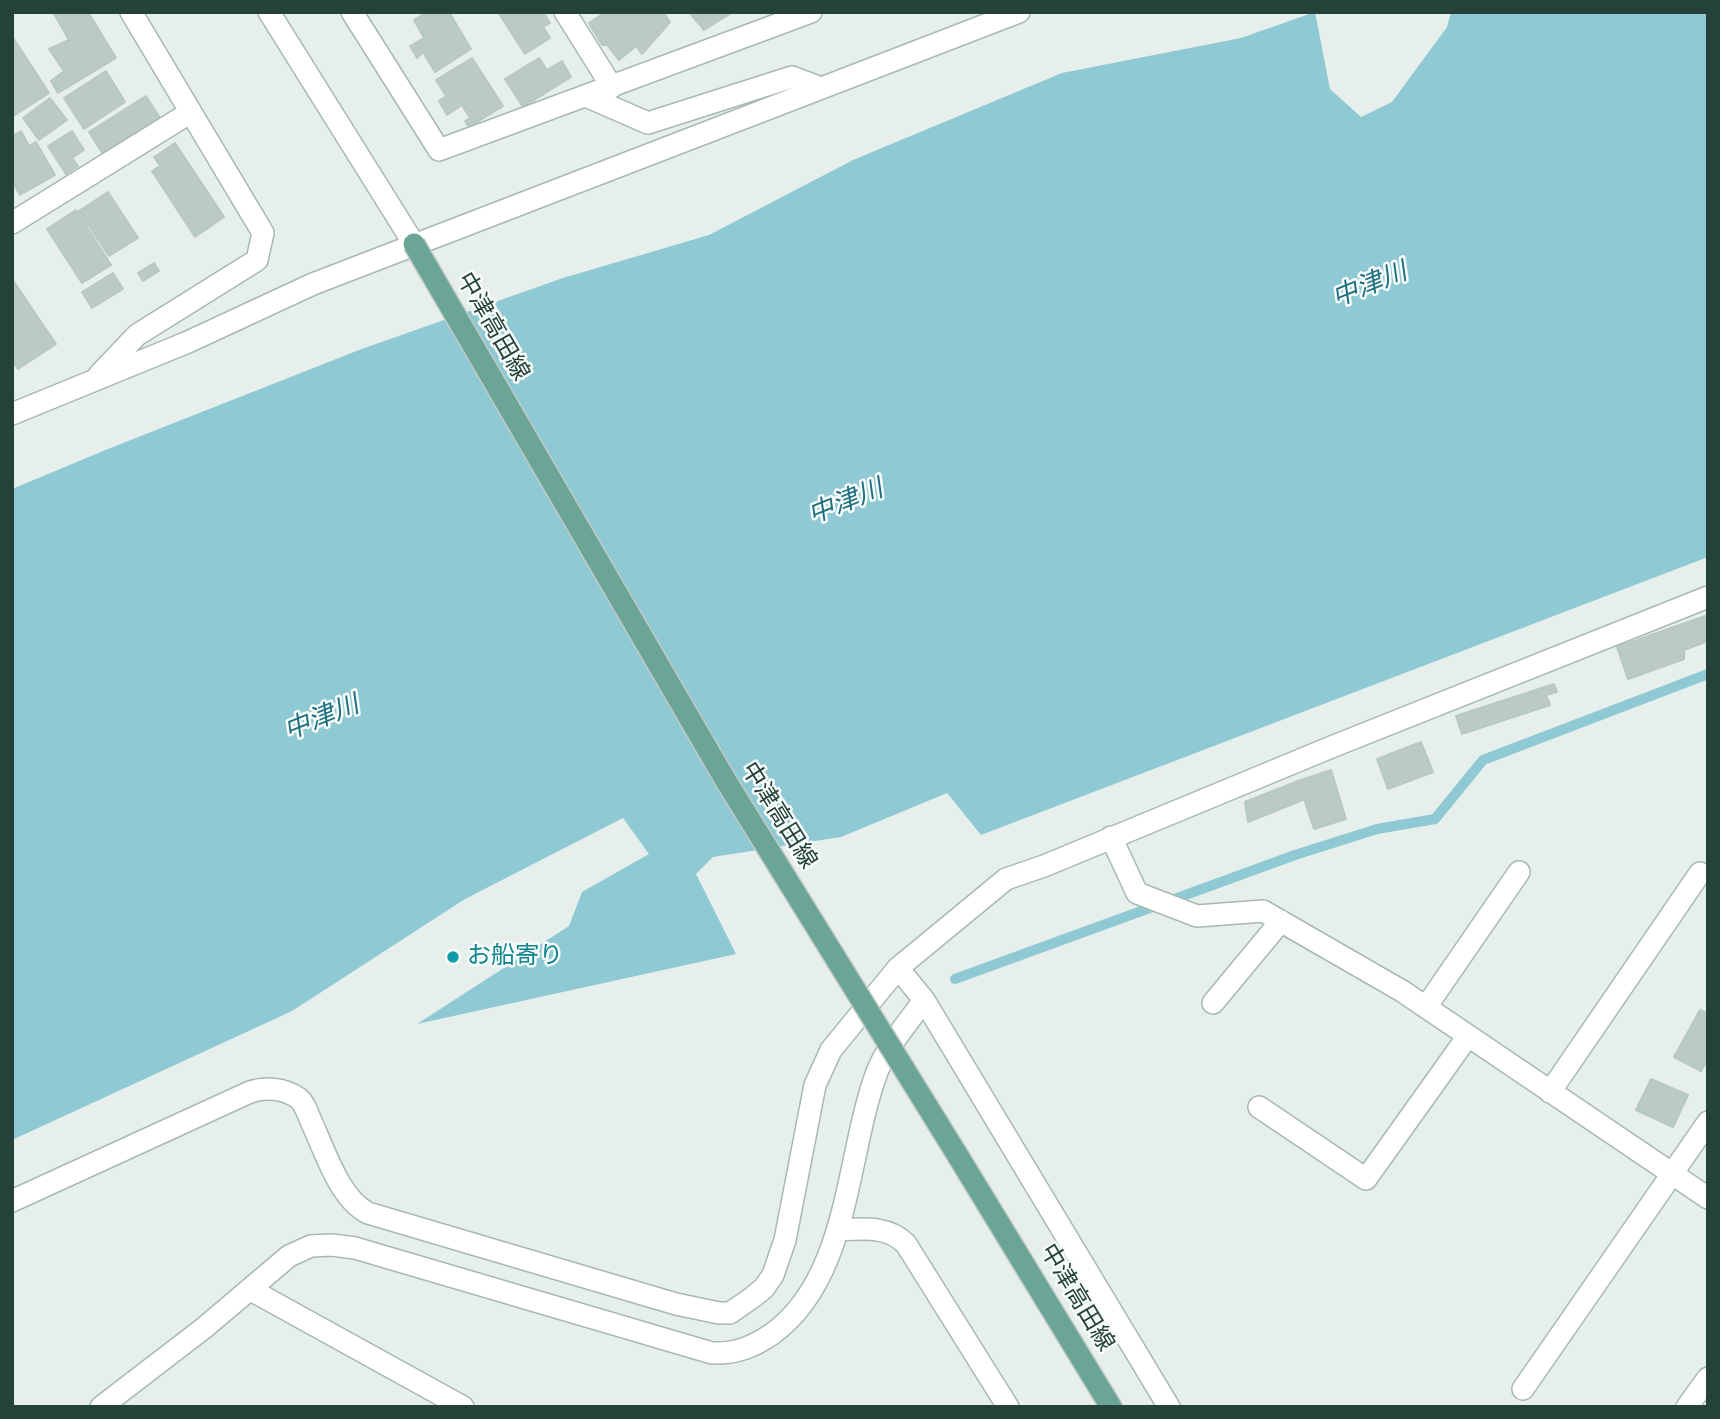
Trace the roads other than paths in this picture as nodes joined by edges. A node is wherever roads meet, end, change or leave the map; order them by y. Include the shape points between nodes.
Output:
1 (131, 12) edge
2 (269, 12) edge
3 (352, 12) edge
4 (565, 12) edge
5 (811, 12) edge
6 (1019, 12) edge
7 (762, 21) edge
8 (612, 87) junction
9 (821, 88) junction
10 (586, 96) junction
11 (191, 112) junction
12 (12, 223) edge
13 (414, 244) junction
14 (95, 379) junction
15 (12, 414) edge
16 (1708, 597) edge
17 (1111, 836) junction
18 (1518, 872) dead end
19 (1700, 873) dead end
20 (1281, 921) junction
21 (898, 968) junction
22 (924, 1000) junction
23 (1213, 1003) dead end
24 (1426, 1007) junction
25 (1468, 1036) junction
26 (1550, 1092) junction
27 (1259, 1107) dead end
28 (1708, 1122) edge
29 (1672, 1174) junction
30 (1708, 1198) edge
31 (12, 1201) edge
32 (837, 1230) junction
33 (251, 1290) junction
34 (1708, 1378) edge
35 (1523, 1389) dead end
36 (102, 1407) edge
37 (463, 1407) edge
38 (1008, 1407) edge
39 (1111, 1407) edge
40 (1168, 1407) edge
41 (1687, 1407) edge

1 - 11 street
2 - 13 street
3 - 10 street via 439,150
4 - 8 street
5 - 7 street
6 - 9 street
7 - 8 street
8 - 10 street
9 - 10 street via 792,77 648,123
9 - 13 street
11 - 12 street
11 - 14 street via 263,233 257,260 137,335
13 - 14 street
13 - 39 main road, 中津高田線, bridge via 726,781
14 - 15 street
16 - 17 street
17 - 20 street via 1137,892 1197,916 1263,911
17 - 21 street via 1006,879
18 - 24 street
19 - 26 street
20 - 23 street
20 - 24 street
21 - 22 street
21 - 31 street via 831,1050 820,1072 780,1259 764,1287 730,1313 676,1304 368,1213 345,1193 301,1101 267,1088
22 - 32 street via 877,1071
22 - 40 street
24 - 25 street
25 - 26 street
25 - 27 street via 1366,1179
26 - 29 street
28 - 29 street
29 - 30 street
29 - 35 street
32 - 33 street via 816,1282 797,1313 760,1342 726,1353 712,1353 355,1248 311,1246 289,1256
32 - 38 street via 883,1231 906,1244
33 - 36 street
33 - 37 street
34 - 41 street

